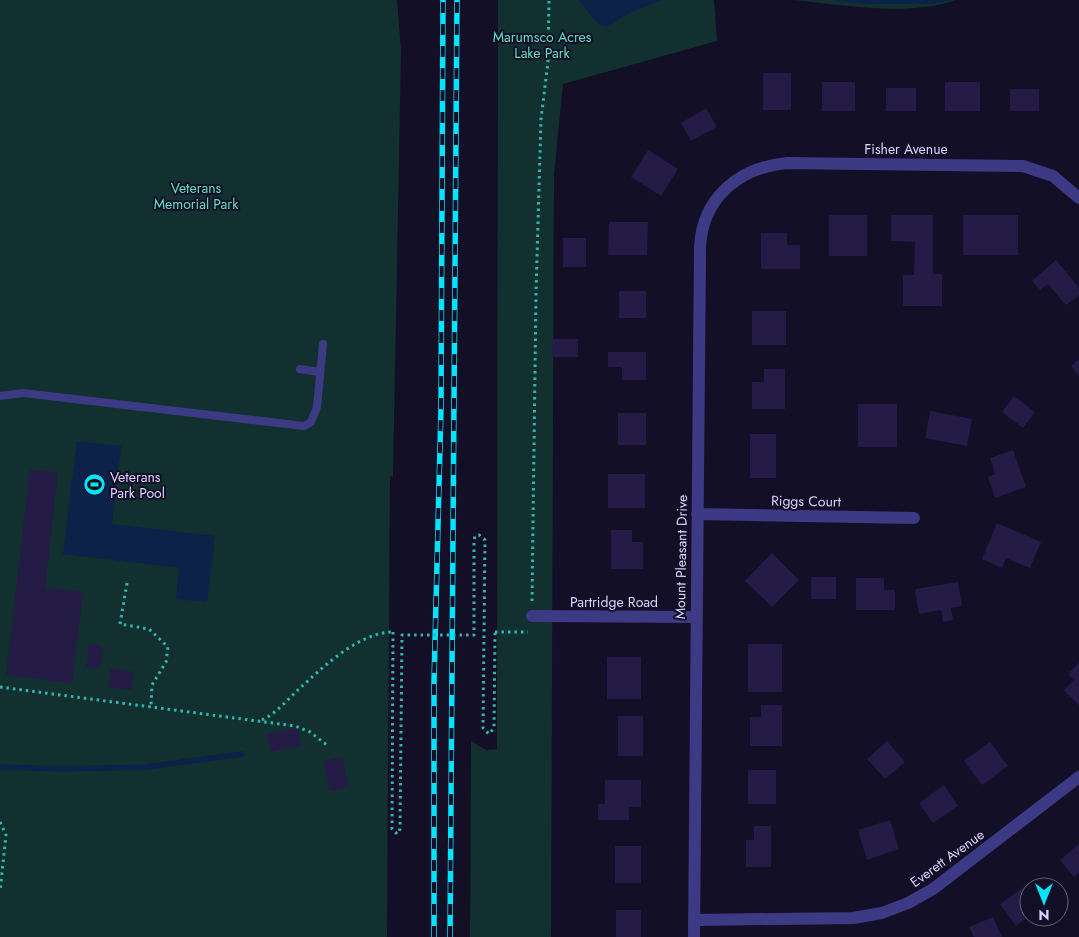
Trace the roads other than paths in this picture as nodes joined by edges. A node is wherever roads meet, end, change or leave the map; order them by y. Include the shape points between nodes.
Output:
1 (728, 186) joint
2 (1079, 198) edge
3 (323, 344) dead end
4 (300, 370) dead end
5 (320, 372) junction
6 (0, 396) edge
7 (697, 514) junction
8 (914, 518) dead end
9 (532, 616) road end
10 (696, 617) junction
11 (1079, 777) edge
12 (694, 920) junction
13 (694, 937) edge

1 - 2 street, Fisher Avenue via 751,171 788,163 1014,165 1052,176
1 - 7 street, Mount Pleasant Drive via 706,220 701,240
3 - 5 lane
4 - 5 lane
5 - 6 lane via 314,418 301,426 24,393
7 - 8 street, Riggs Court
7 - 10 street, Mount Pleasant Drive
9 - 10 street, Partridge Road
10 - 12 street, Mount Pleasant Drive
11 - 12 street, Everett Avenue via 933,889 882,913 854,918
12 - 13 street, Mount Pleasant Drive

